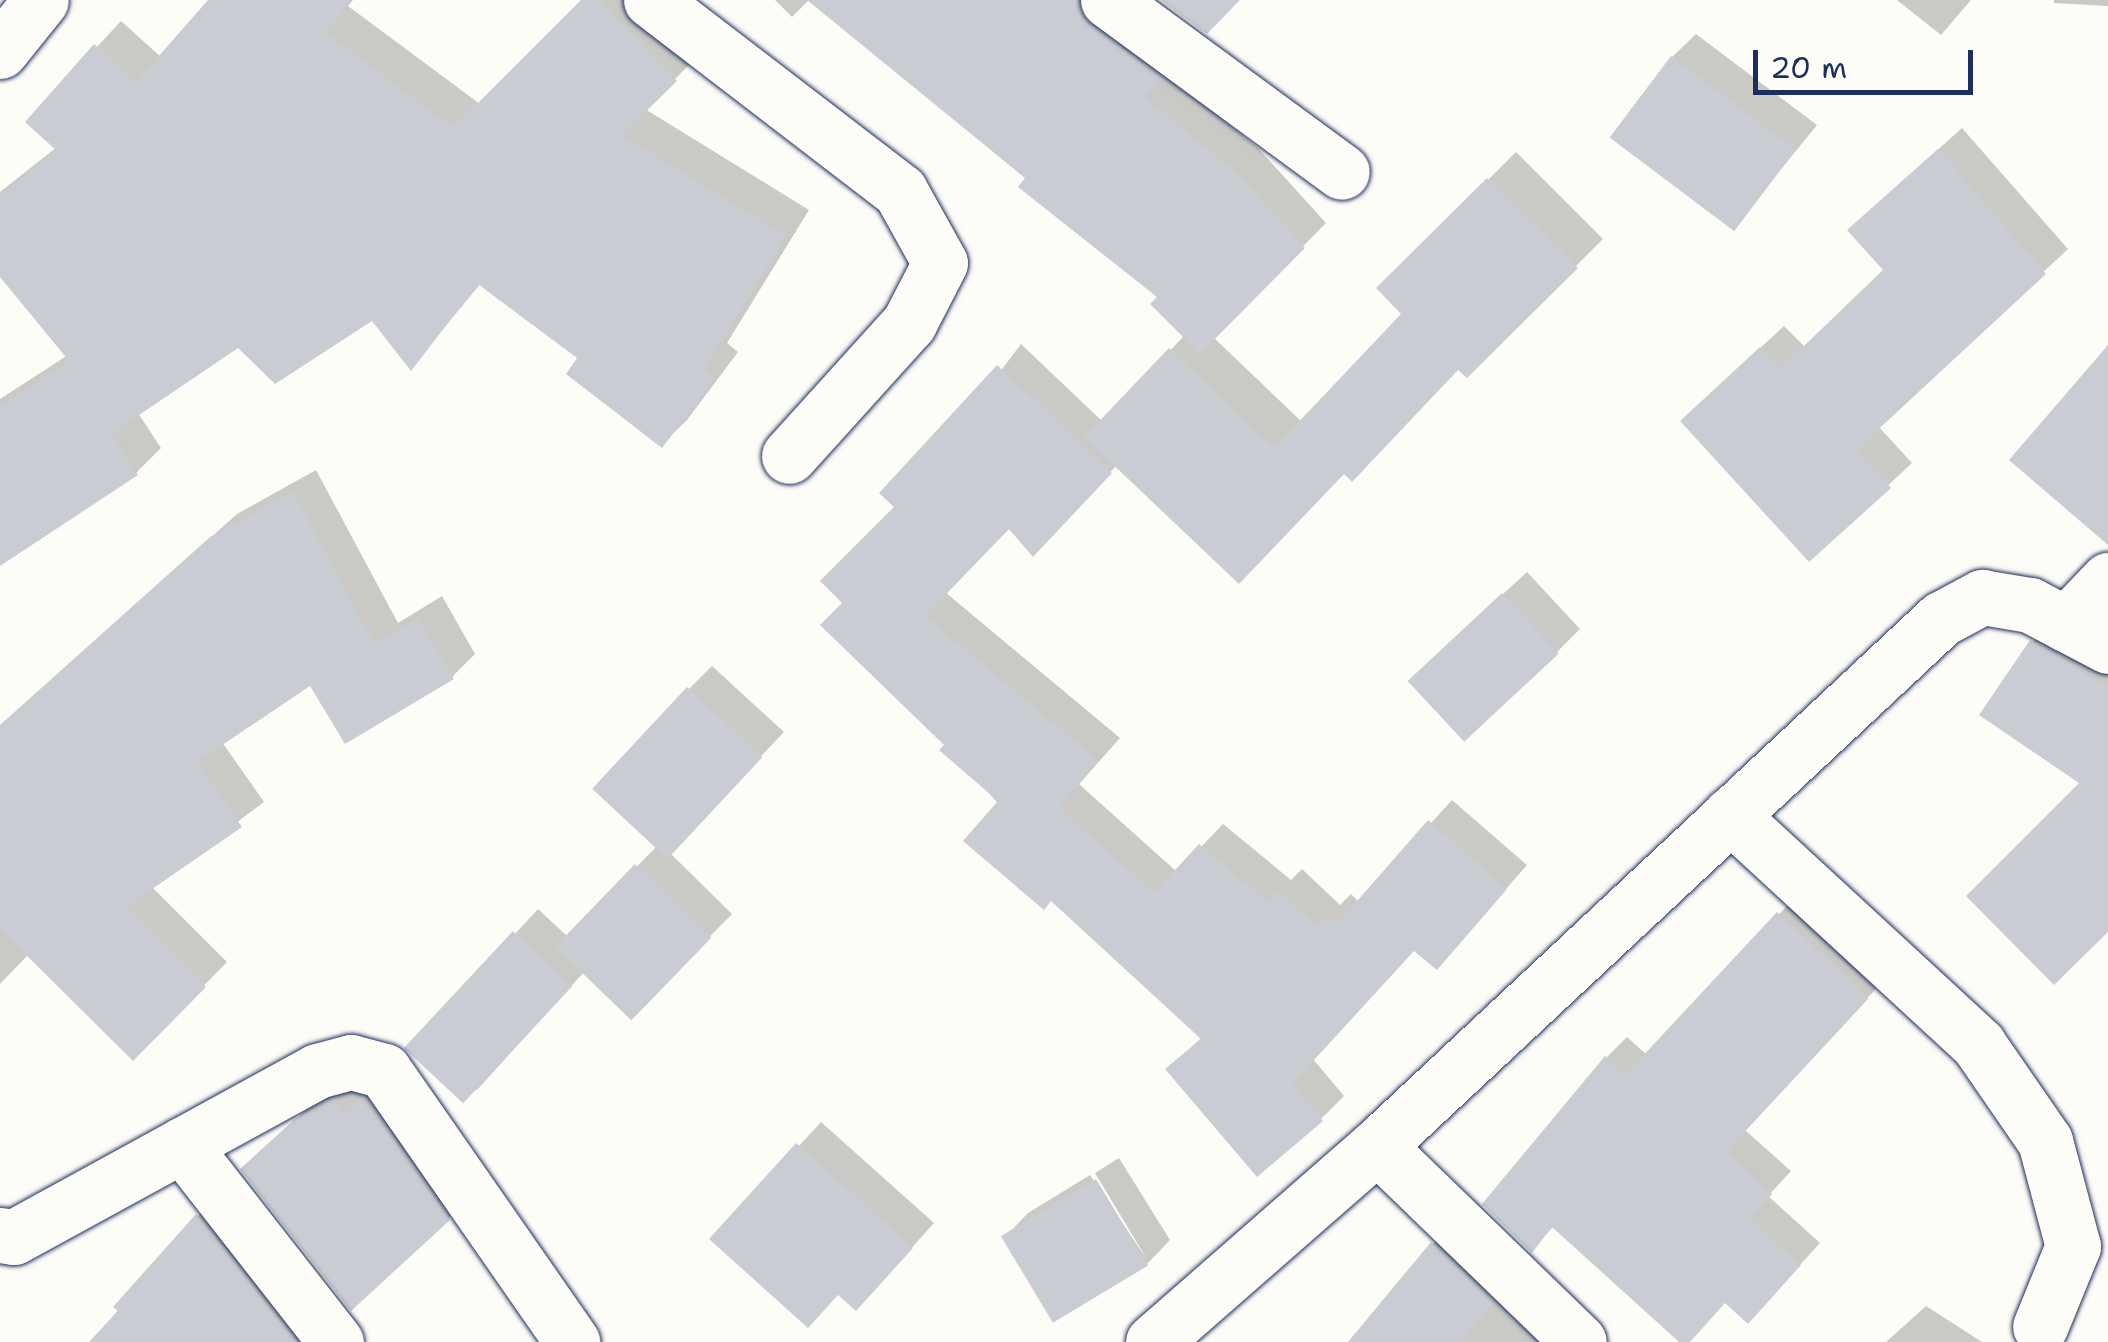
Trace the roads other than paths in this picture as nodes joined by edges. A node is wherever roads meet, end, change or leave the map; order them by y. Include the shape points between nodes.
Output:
1 (41, 0) edge
2 (651, 0) edge
3 (1108, 0) edge
4 (0, 51) edge
5 (1342, 172) dead end
6 (789, 456) dead end
7 (2108, 580) edge
8 (2087, 635) edge
9 (1730, 815) junction
10 (182, 1145) junction
11 (1376, 1146) junction
12 (0, 1234) edge
13 (2040, 1328) dead end
14 (1175, 1337) edge
15 (336, 1342) edge
16 (572, 1342) edge
17 (1579, 1342) edge

1 - 4 street
2 - 6 street via 900,191 940,263 908,323
3 - 5 street
7 - 8 street
8 - 9 street via 2030,605 1982,597 1941,619
9 - 11 street
9 - 13 street via 1978,1044 2045,1141 2073,1246
10 - 12 street via 14,1237
10 - 15 street
10 - 16 street via 317,1071 351,1062 384,1071
11 - 14 street
11 - 17 street

